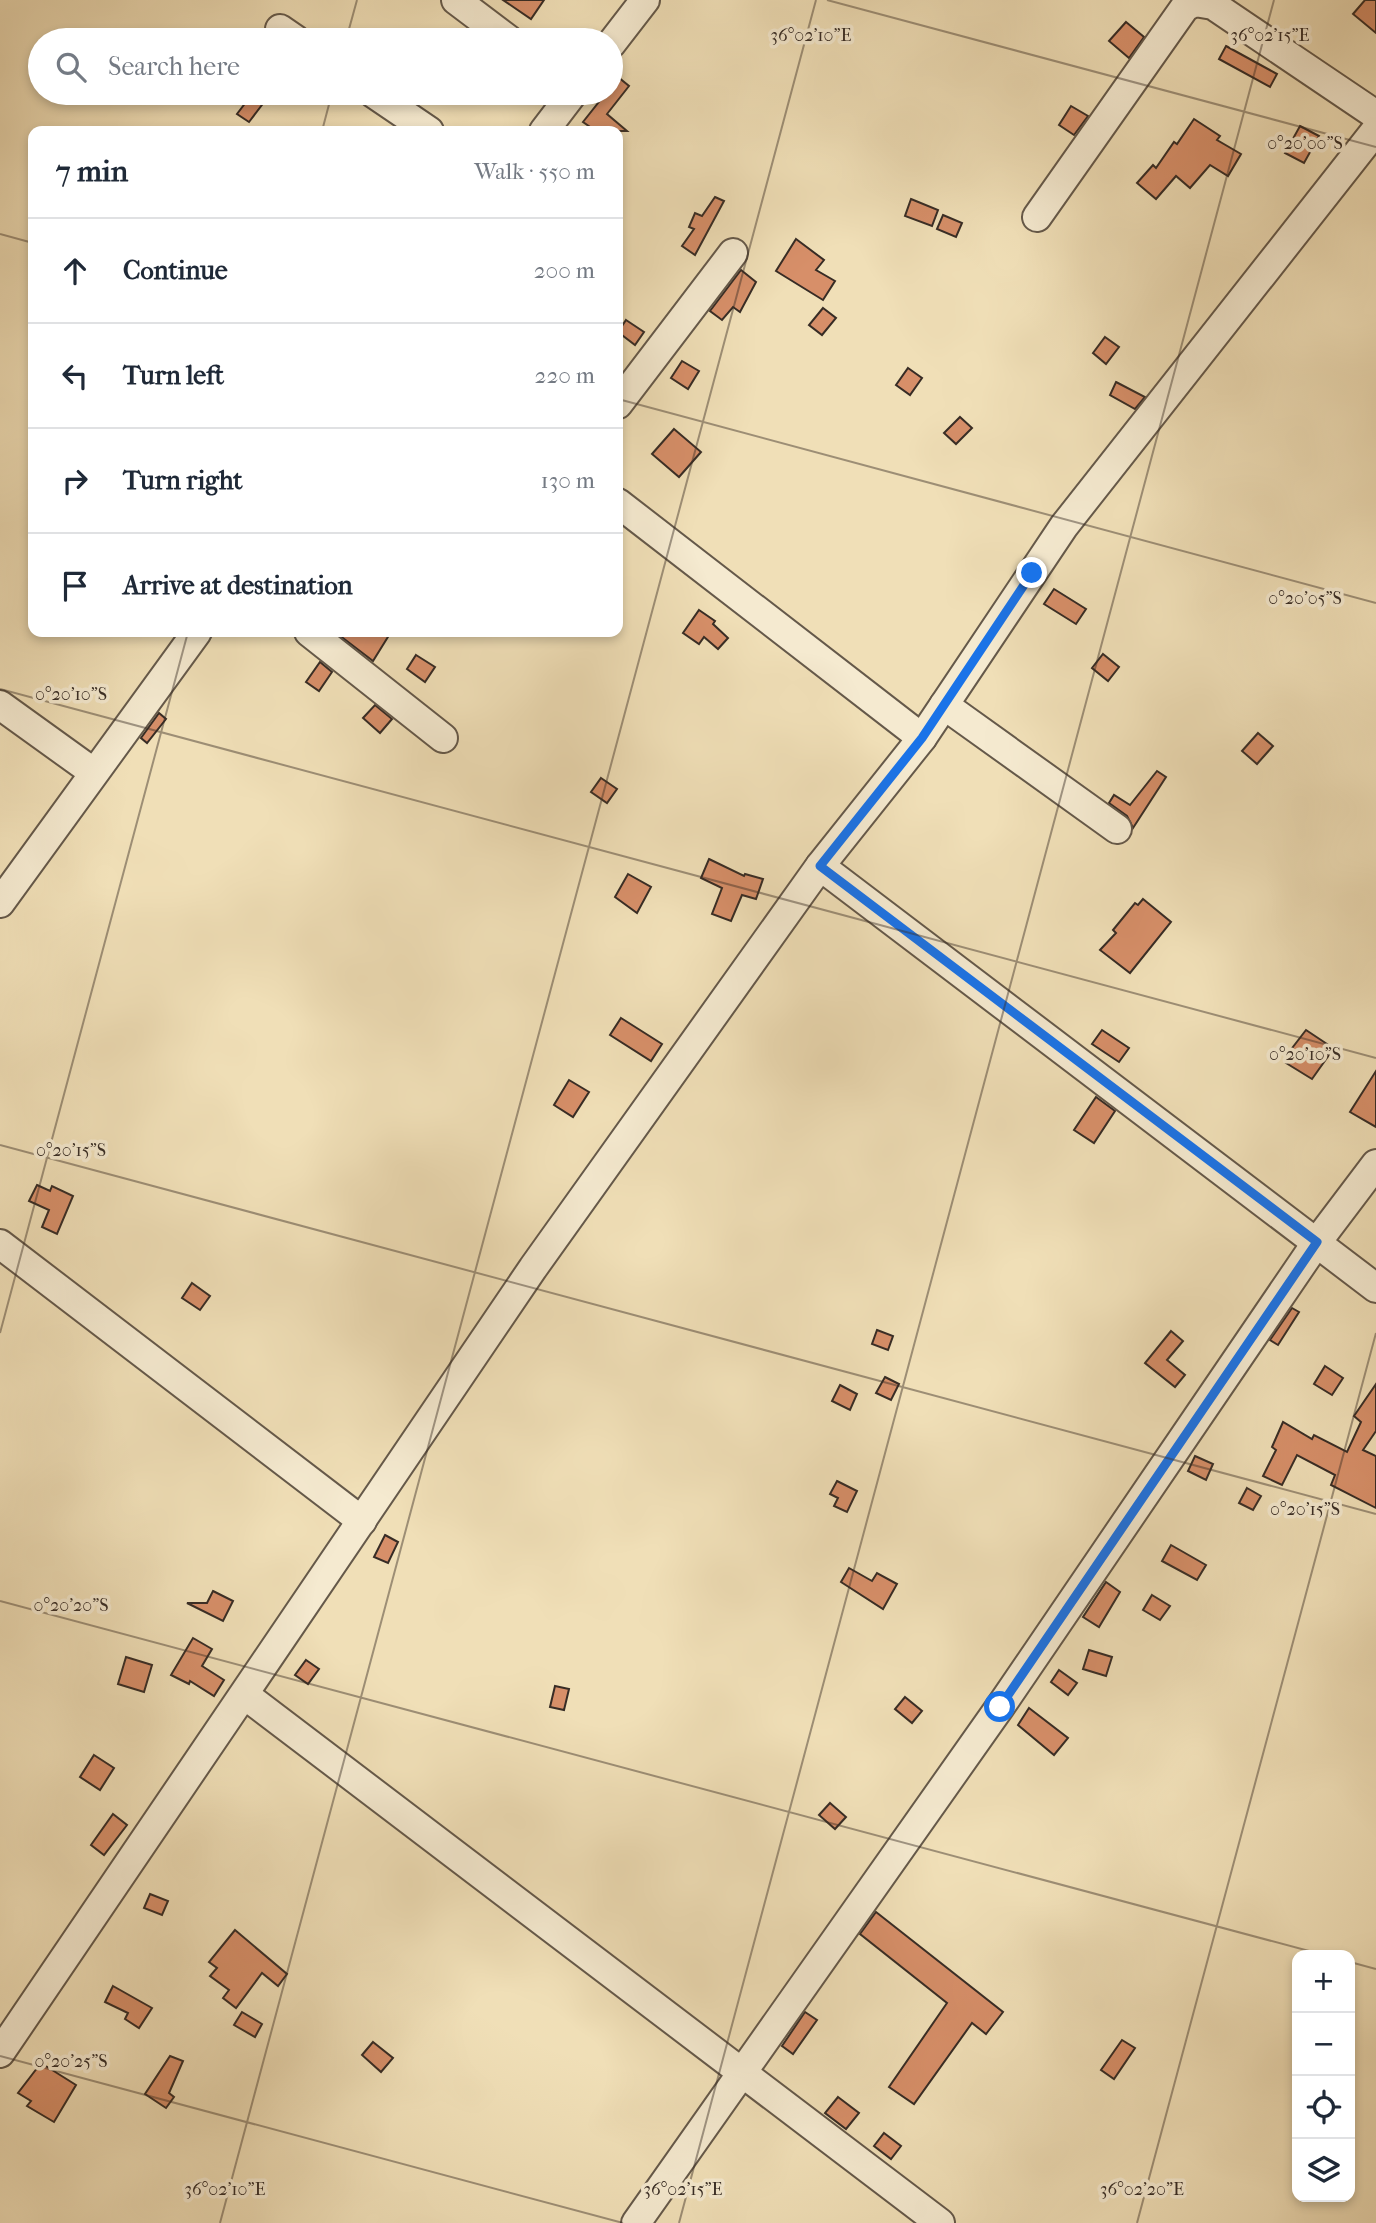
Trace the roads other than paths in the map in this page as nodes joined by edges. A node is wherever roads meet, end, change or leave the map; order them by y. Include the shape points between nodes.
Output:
1 (456, 0) edge
2 (645, 0) edge
3 (493, 28) edge
4 (623, 28) edge
5 (391, 105) edge
6 (564, 105) edge
7 (1376, 115) edge
8 (422, 126) edge
9 (548, 126) edge
10 (1376, 130) edge
11 (1037, 217) dead end
12 (733, 253) dead end
13 (623, 397) edge
14 (623, 507) edge
15 (193, 637) edge
16 (315, 637) edge
17 (0, 705) edge
18 (944, 705) junction
19 (443, 737) dead end
20 (922, 738) junction
21 (93, 772) junction
22 (1117, 829) dead end
23 (820, 866) junction
24 (0, 903) edge
25 (1376, 1164) edge
26 (1317, 1242) junction
27 (0, 1244) edge
28 (1376, 1288) edge
29 (362, 1521) junction
30 (245, 1695) junction
31 (0, 2053) edge
32 (741, 2071) junction
33 (636, 2223) edge
34 (940, 2223) edge

1 - 3 street
2 - 4 street
5 - 8 street
6 - 9 street
7 - 11 street via 1213,5 1195,2 1185,7
10 - 18 street via 1063,526
12 - 13 street
14 - 20 street
15 - 21 street
16 - 19 street
17 - 21 street
18 - 20 street
18 - 22 street
20 - 23 street
21 - 24 street
23 - 26 street
23 - 29 street via 533,1268
25 - 26 street
26 - 28 street
26 - 32 street via 1000,1707
27 - 29 street
29 - 30 street
30 - 31 street
30 - 32 street
32 - 33 street
32 - 34 street

